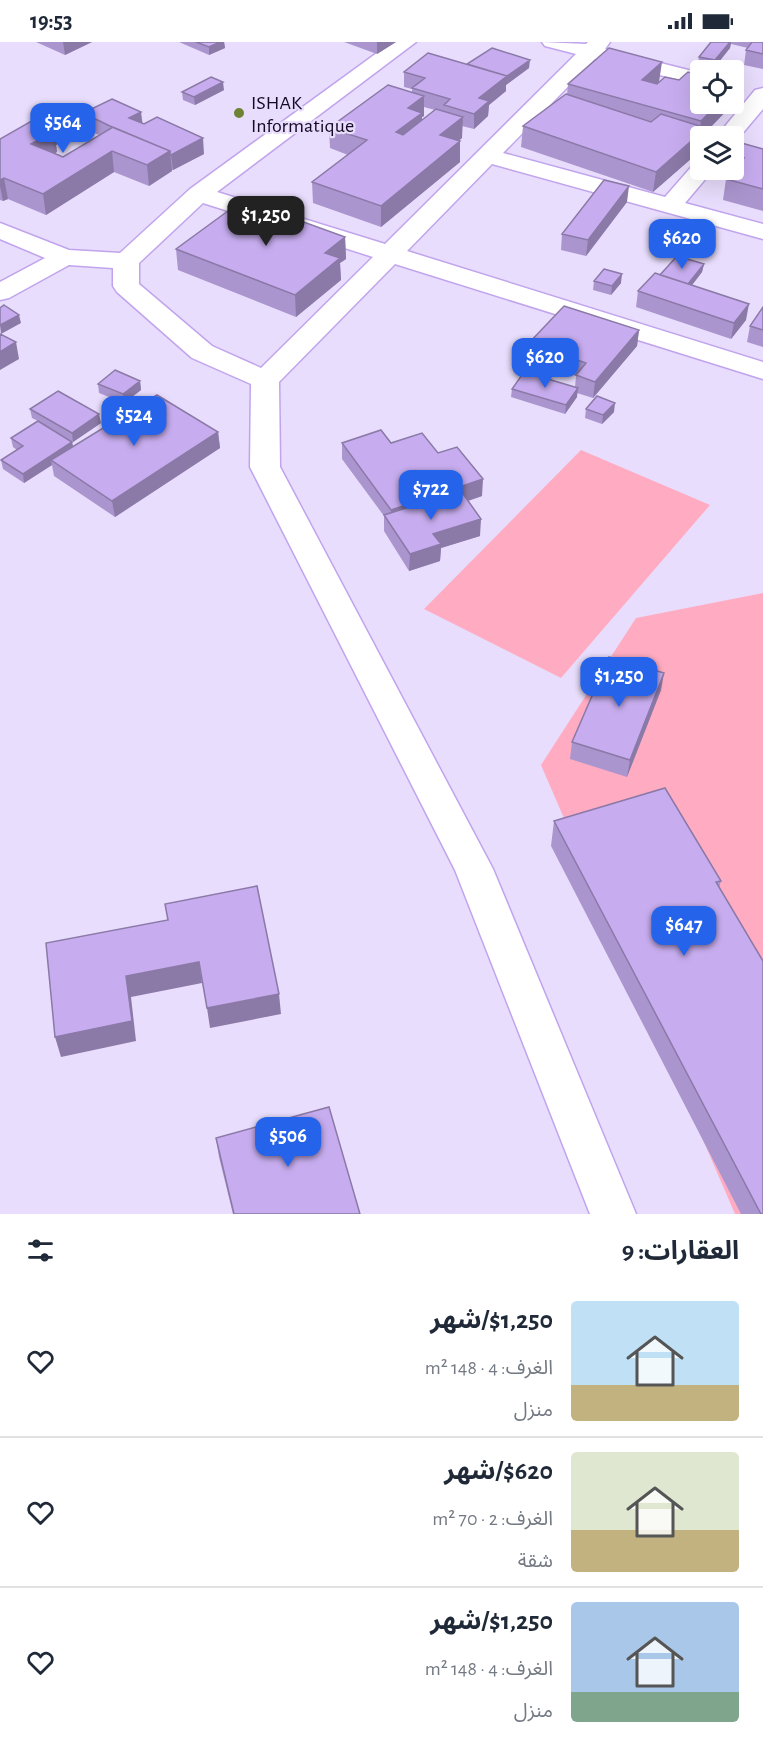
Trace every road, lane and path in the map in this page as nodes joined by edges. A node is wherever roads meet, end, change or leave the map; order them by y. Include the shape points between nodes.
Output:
1 (406, 42) edge
2 (552, 42) edge
3 (595, 47) edge
4 (690, 76) edge
5 (756, 93) edge
6 (735, 126) edge
7 (488, 156) junction
8 (692, 180) edge
9 (199, 194) junction
10 (670, 206) junction
11 (0, 230) edge
12 (763, 232) edge
13 (391, 255) junction
14 (65, 257) junction
15 (126, 261) junction
16 (0, 292) edge
17 (763, 371) edge
18 (265, 380) junction
19 (613, 1214) edge

1 - 9 street
2 - 3 street
3 - 4 street
3 - 7 street
5 - 6 street
7 - 10 street
7 - 13 street
8 - 10 street
9 - 13 street
9 - 15 street
10 - 12 street
11 - 14 street
13 - 17 street
13 - 18 street
14 - 15 street
14 - 16 street
15 - 18 street via 126,286 202,352
18 - 19 street via 265,467 474,868

